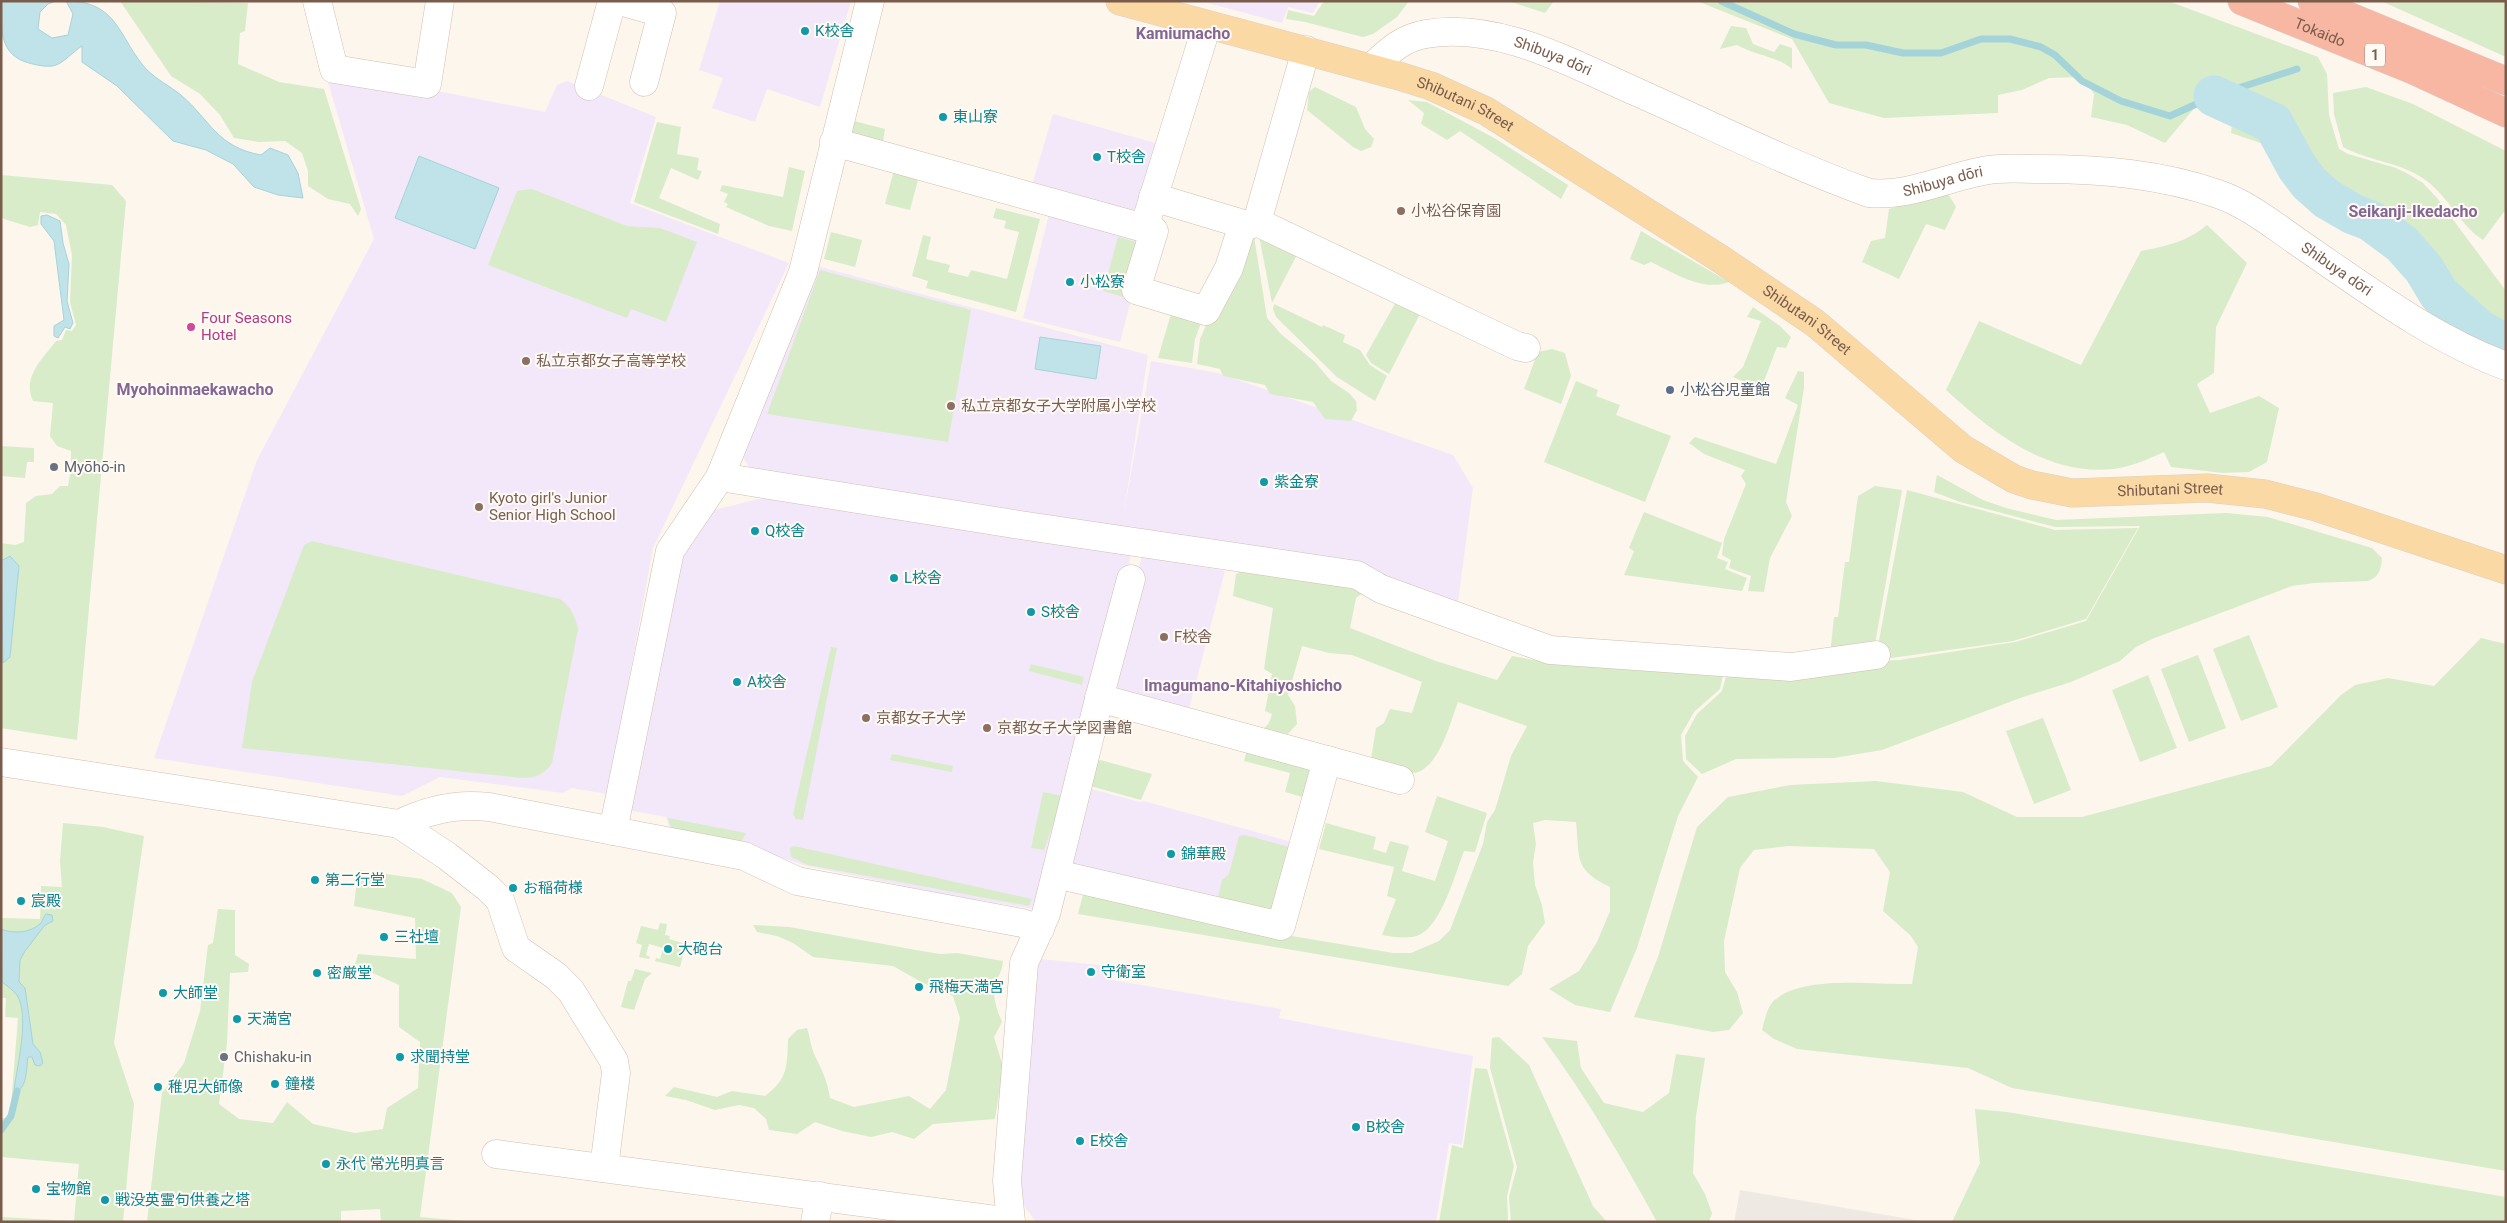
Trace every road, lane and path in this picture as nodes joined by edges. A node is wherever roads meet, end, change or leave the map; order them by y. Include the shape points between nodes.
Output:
1 (317, 1) edge
2 (440, 1) edge
3 (612, 1) edge
4 (620, 1) edge
5 (870, 1) edge
6 (1120, 1) edge
7 (2242, 1) edge
8 (2312, 1) edge
9 (1207, 25) junction
10 (1306, 50) junction
11 (1372, 68) junction
12 (2506, 81) edge
13 (644, 82) dead end
14 (589, 86) dead end
15 (2506, 113) edge
16 (834, 142) junction
17 (1153, 197) junction
18 (1250, 223) junction
19 (1144, 228) junction
20 (1526, 348) dead end
21 (2506, 366) edge
22 (720, 477) junction
23 (2506, 570) edge
24 (1131, 580) dead end
25 (1876, 655) dead end
26 (1099, 698) junction
27 (1326, 760) junction
28 (1, 762) edge
29 (1400, 780) dead end
30 (399, 824) junction
31 (613, 831) junction
32 (1056, 874) junction
33 (1040, 929) junction
34 (496, 1154) dead end
35 (604, 1168) junction
36 (818, 1209) edge
37 (1011, 1222) edge

1 - 2 street via 334,69 427,84
3 - 14 street
4 - 13 street via 662,12
5 - 16 street
6 - 9 main road, Shibutani Street
7 - 15 highway, Tokaido / 1 via 2413,70
8 - 12 highway, Tokaido / 1
9 - 10 main road, Shibutani Street
9 - 17 street
10 - 11 main road, Shibutani Street
10 - 18 street
11 - 21 street, Shibuya dōri via 1398,44 1426,34 1468,34 1511,41 1568,62 1869,193 1900,193 1998,169 2115,172 2183,184 2218,194 2249,209 2454,343
11 - 23 main road, Shibutani Street via 1431,86 1486,111 1720,258 1814,324 1963,449 2014,479 2072,493 2206,488 2265,494 2316,507
16 - 19 street
16 - 22 street via 803,272
17 - 18 street
17 - 19 street
18 - 19 street via 1206,311 1136,290 1154,230
18 - 20 street
22 - 25 street via 1357,575 1382,589 1550,650 1791,667
22 - 31 street via 670,551
24 - 26 street
26 - 27 street
26 - 32 street
27 - 29 street
27 - 32 street via 1281,926
28 - 30 street
30 - 31 street via 436,810 477,806
30 - 35 street via 447,856 500,900 516,948 571,990 614,1061 616,1073
31 - 33 street via 744,856 796,881
32 - 33 street
33 - 37 street via 1024,963 1007,1181
34 - 35 street
35 - 36 street
36 - 37 street

